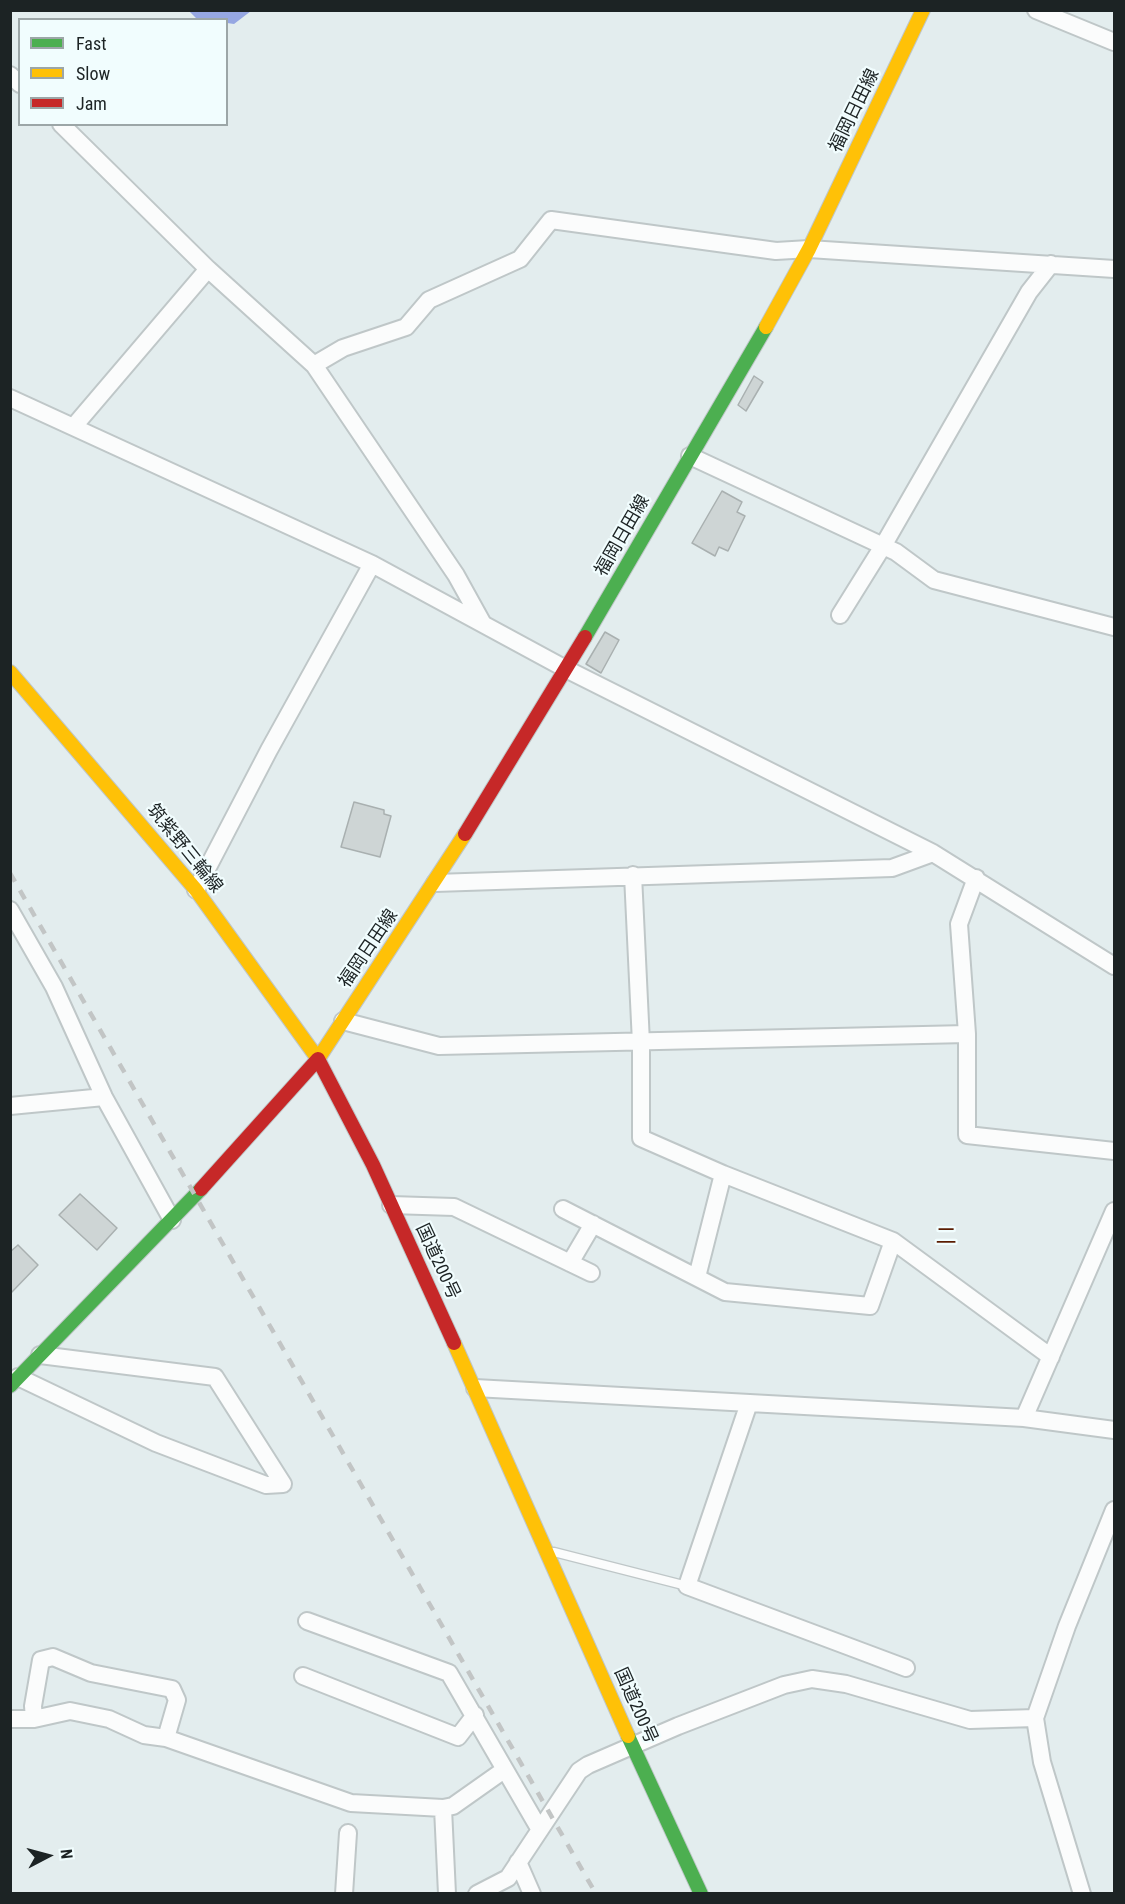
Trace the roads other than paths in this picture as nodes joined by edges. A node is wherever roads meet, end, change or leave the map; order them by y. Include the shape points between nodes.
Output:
1 (923, 10) edge
2 (1036, 10) edge
3 (1114, 42) edge
4 (63, 126) edge
5 (809, 249) junction
6 (1051, 264) junction
7 (208, 269) junction
8 (1114, 269) edge
9 (314, 365) junction
10 (10, 398) edge
11 (75, 425) junction
12 (690, 456) junction
13 (883, 546) junction
14 (372, 564) junction
15 (840, 615) dead end
16 (482, 623) junction
17 (1114, 627) edge
18 (564, 668) junction
19 (10, 672) edge
20 (933, 853) junction
21 (633, 875) junction
22 (976, 878) junction
23 (435, 883) junction
24 (196, 890) junction
25 (10, 910) edge
26 (1114, 966) edge
27 (343, 1021) junction
28 (967, 1034) junction
29 (641, 1043) junction
30 (318, 1059) junction
31 (104, 1097) junction
32 (10, 1106) edge
33 (1114, 1151) edge
34 (723, 1174) junction
35 (391, 1206) junction
36 (563, 1209) dead end
37 (1114, 1211) edge
38 (172, 1220) junction
39 (593, 1224) junction
40 (893, 1241) junction
41 (570, 1263) junction
42 (591, 1273) dead end
43 (697, 1277) junction
44 (40, 1354) junction
45 (1051, 1357) junction
46 (16, 1374) edge
47 (476, 1388) junction
48 (749, 1403) junction
49 (1024, 1418) junction
50 (1114, 1430) edge
51 (1114, 1510) edge
52 (547, 1550) junction
53 (687, 1586) junction
54 (307, 1621) dead end
55 (906, 1668) dead end
56 (303, 1676) dead end
57 (475, 1715) junction
58 (1035, 1718) junction
59 (10, 1719) edge
60 (34, 1719) junction
61 (166, 1738) junction
62 (632, 1745) junction
63 (504, 1770) junction
64 (443, 1808) junction
65 (540, 1830) junction
66 (348, 1833) dead end
67 (518, 1862) junction
68 (344, 1893) edge
69 (447, 1893) edge
70 (477, 1893) edge
71 (532, 1893) edge
72 (700, 1893) edge
73 (1082, 1893) edge

1 - 5 main road, 福岡日田線
2 - 3 street
4 - 7 street
5 - 6 street
5 - 9 street via 776,251 551,220 520,260 429,300 406,327 343,348
5 - 12 main road, 福岡日田線
6 - 8 street
6 - 13 street via 1029,292
7 - 9 street
7 - 11 street
9 - 16 street via 456,575
10 - 11 street
11 - 14 street
12 - 13 street
12 - 18 main road, 福岡日田線
13 - 15 street
13 - 17 street via 934,580
14 - 16 street
14 - 24 street via 268,750
16 - 18 street
18 - 20 street
18 - 23 main road, 福岡日田線
19 - 24 main road, 筑紫野三輪線
20 - 21 street via 892,868
20 - 22 street
21 - 23 street
21 - 29 street
22 - 26 street
22 - 28 street via 959,924
23 - 27 main road, 福岡日田線
24 - 30 main road, 筑紫野三輪線
25 - 31 street via 54,987
27 - 29 street via 439,1046
27 - 30 main road, 福岡日田線
28 - 29 street
28 - 33 street via 967,1135
29 - 34 street via 641,1138
30 - 35 main road, 国道200号
30 - 38 main road
31 - 32 street
31 - 38 street
34 - 40 street
34 - 43 street
35 - 41 street via 454,1207
35 - 47 main road, 国道200号
36 - 39 street
37 - 45 street
38 - 44 main road
39 - 41 street
39 - 43 street
40 - 43 street via 870,1306 725,1292
40 - 45 street
41 - 42 street
44 - 46 main road
44 - 46 street via 215,1377 283,1484 266,1485 156,1443
45 - 49 street
47 - 48 street
47 - 52 main road, 国道200号
48 - 49 street
48 - 53 street
49 - 50 street
51 - 58 street
52 - 53 lane
52 - 62 main road, 国道200号
53 - 55 street
54 - 57 street via 449,1673
56 - 57 street via 458,1737
57 - 63 street
58 - 62 street via 970,1720 846,1684 812,1679 784,1685
58 - 73 street via 1042,1762
59 - 60 street
60 - 61 street via 70,1711 109,1719 144,1735
60 - 61 street via 41,1660 53,1657 90,1673 172,1689 177,1700
61 - 64 street via 351,1803
62 - 65 street via 579,1771
62 - 72 main road, 国道200号
63 - 64 street via 453,1806
63 - 65 street
64 - 69 street
65 - 67 street
66 - 68 street
67 - 70 street via 508,1878
67 - 71 street

